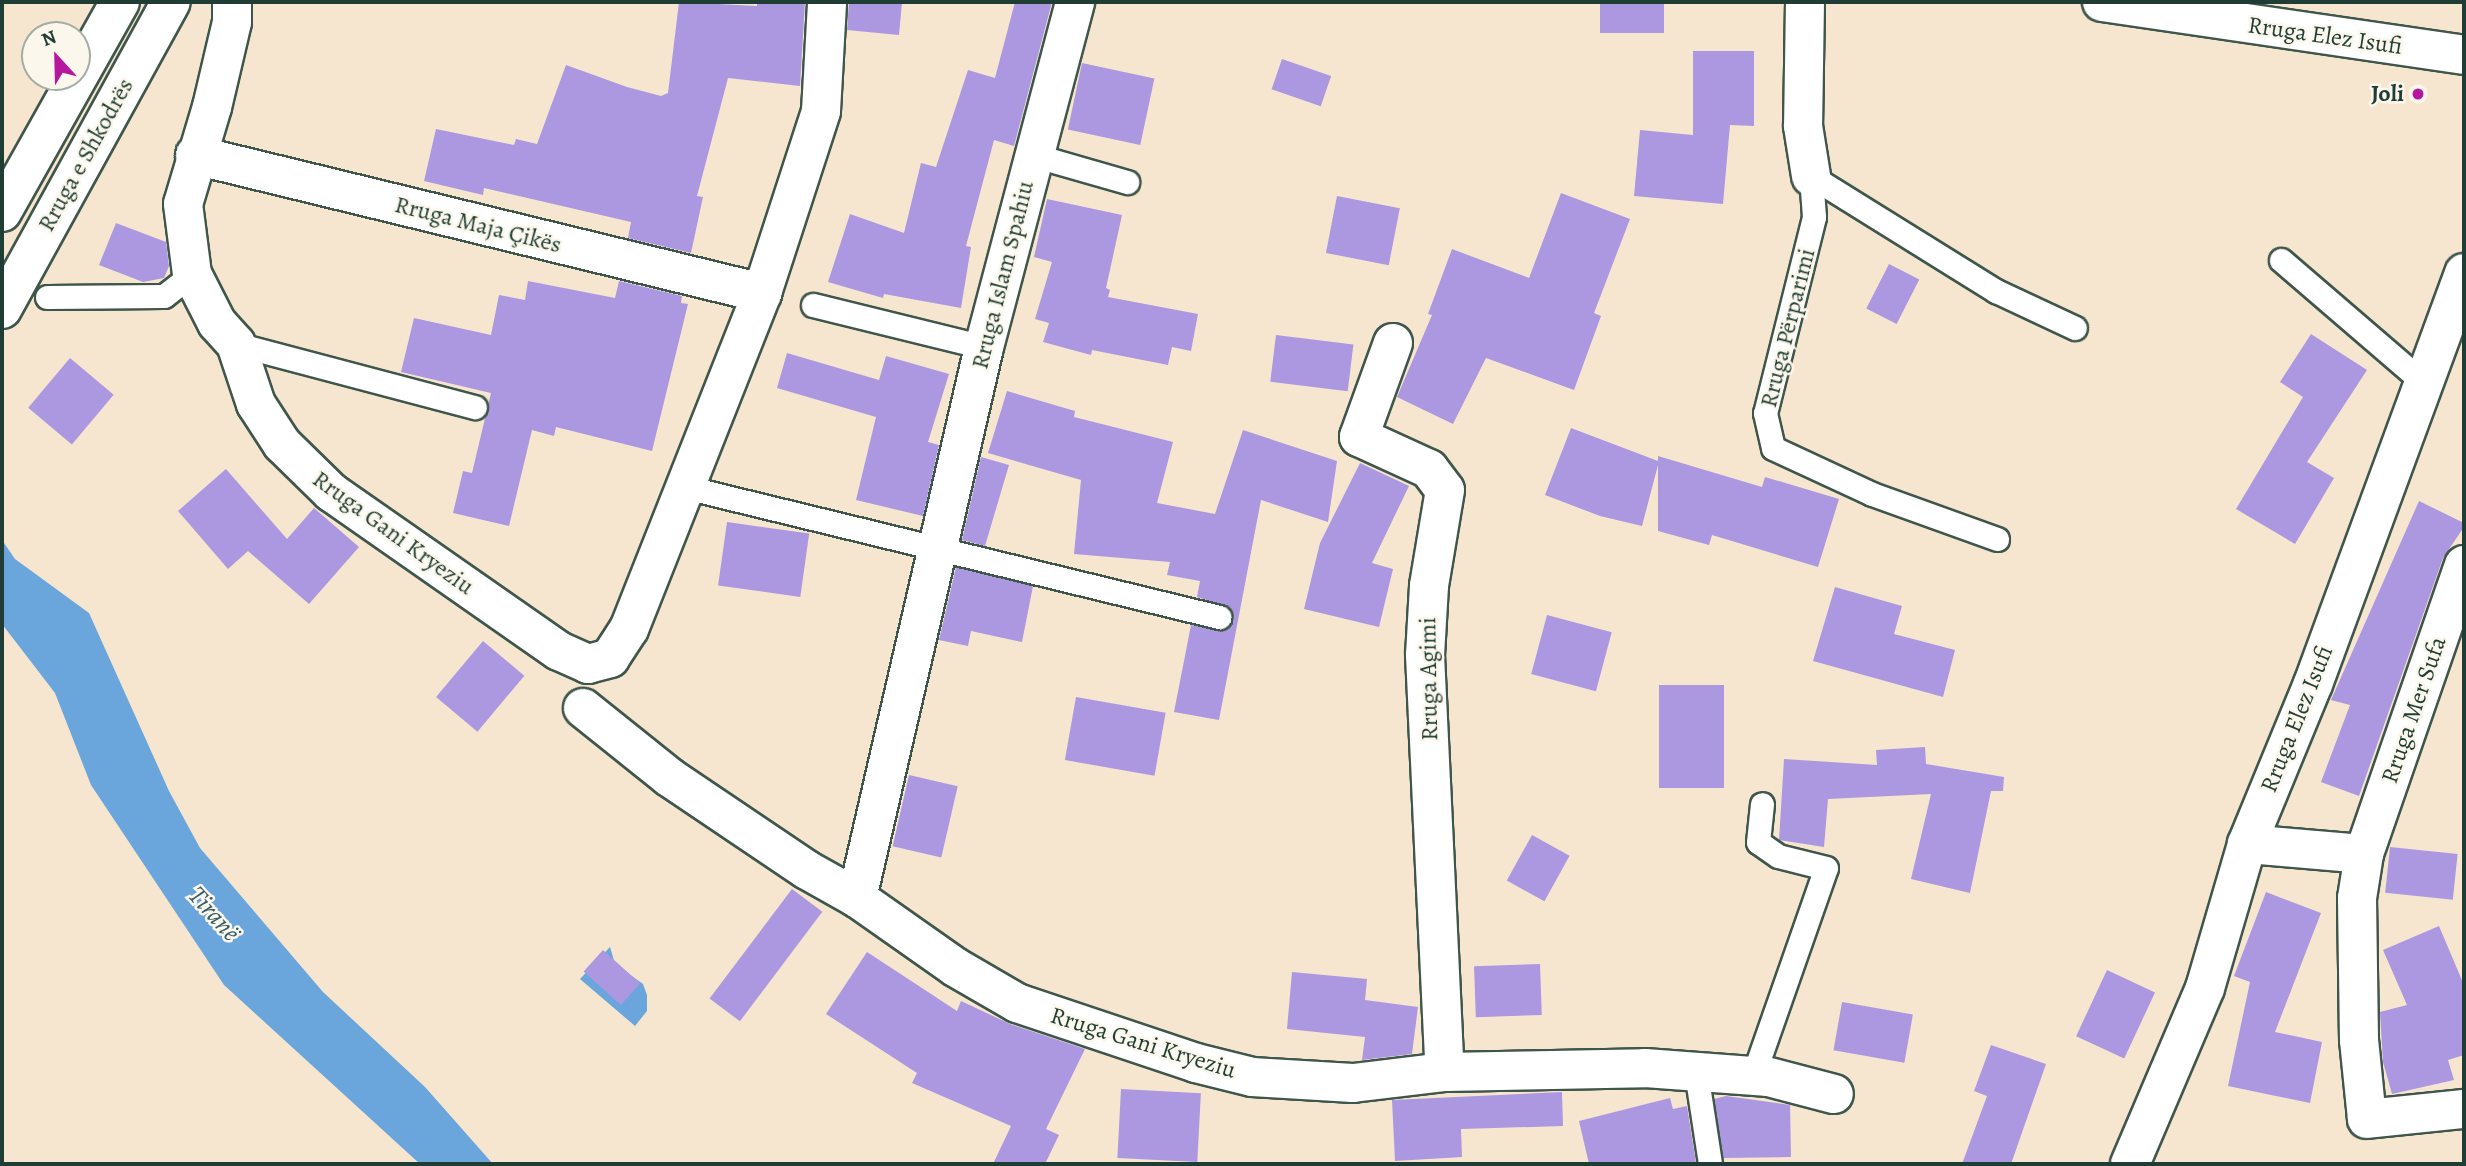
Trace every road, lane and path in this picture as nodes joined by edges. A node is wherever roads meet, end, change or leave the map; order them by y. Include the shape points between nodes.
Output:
1 (172, 2) edge
2 (232, 2) edge
3 (827, 2) edge
4 (1075, 2) edge
5 (1805, 2) edge
6 (2102, 2) edge
7 (2254, 14) edge
8 (113, 15) edge
9 (2464, 55) edge
10 (195, 155) junction
11 (1033, 155) junction
12 (1811, 176) junction
13 (1127, 182) dead end
14 (2, 212) edge
15 (2281, 260) dead end
16 (2464, 273) edge
17 (192, 274) junction
18 (762, 293) junction
19 (47, 297) dead end
20 (813, 305) dead end
21 (2, 309) edge
22 (2075, 328) dead end
23 (1392, 343) dead end
24 (236, 344) junction
25 (984, 347) junction
26 (2424, 383) junction
27 (475, 407) dead end
28 (685, 487) junction
29 (1997, 539) dead end
30 (939, 551) junction
31 (2464, 565) edge
32 (1219, 617) dead end
33 (588, 664) junction
34 (1762, 804) dead end
35 (2247, 844) junction
36 (2364, 854) junction
37 (857, 898) junction
38 (1445, 1072) junction
39 (1696, 1072) junction
40 (1753, 1076) junction
41 (1835, 1094) dead end
42 (2464, 1109) edge
43 (1710, 1164) edge
44 (2130, 1164) edge

1 - 21 street, Rruga e Shkodrës
2 - 10 street, Rruga Gani Kryeziu via 232,22 215,95
3 - 18 street via 821,111
4 - 11 street, Rruga Islam Spahiu
5 - 12 street, Rruga Përparimi via 1803,126
6 - 7 street, Rruga Elez Isufi
7 - 9 street, Rruga Elez Isufi
8 - 14 street, Rruga e Shkodrës
10 - 17 street, Rruga Gani Kryeziu via 183,204
10 - 18 street, Rruga Maja Çikës
11 - 13 lane
11 - 25 street, Rruga Islam Spahiu
12 - 22 lane via 1996,291
12 - 29 lane, Rruga Përparimi via 1814,217 1765,413 1773,448 1872,494
15 - 26 lane
16 - 26 street, Rruga Elez Isufi
17 - 19 lane via 164,296
17 - 24 street, Rruga Gani Kryeziu via 216,323
18 - 28 street
20 - 25 lane
23 - 38 street, Rruga Agimi via 1359,437 1429,469 1445,490 1429,586 1425,655
24 - 27 lane
24 - 33 street, Rruga Gani Kryeziu via 256,404 305,469 559,651
25 - 30 street, Rruga Islam Spahiu
26 - 35 street, Rruga Elez Isufi via 2313,684
28 - 30 lane
28 - 33 street via 629,629 610,658
30 - 32 lane
30 - 37 street, Rruga Islam Spahiu
31 - 36 street, Rruga Mer Sufa
33 - 37 street, Rruga Gani Kryeziu via 580,725
34 - 40 lane via 1758,842 1778,856 1826,868
35 - 36 street
35 - 44 street, Rruga Elez Isufi via 2205,988
36 - 42 street, Rruga Mer Sufa via 2357,898 2358,1040 2367,1119
37 - 38 street, Rruga Gani Kryeziu via 955,967 1017,1003 1196,1063 1252,1077 1313,1082 1353,1083
38 - 39 street, Rruga Gani Kryeziu via 1645,1068
39 - 40 street, Rruga Gani Kryeziu
39 - 43 lane
40 - 41 street, Rruga Gani Kryeziu

